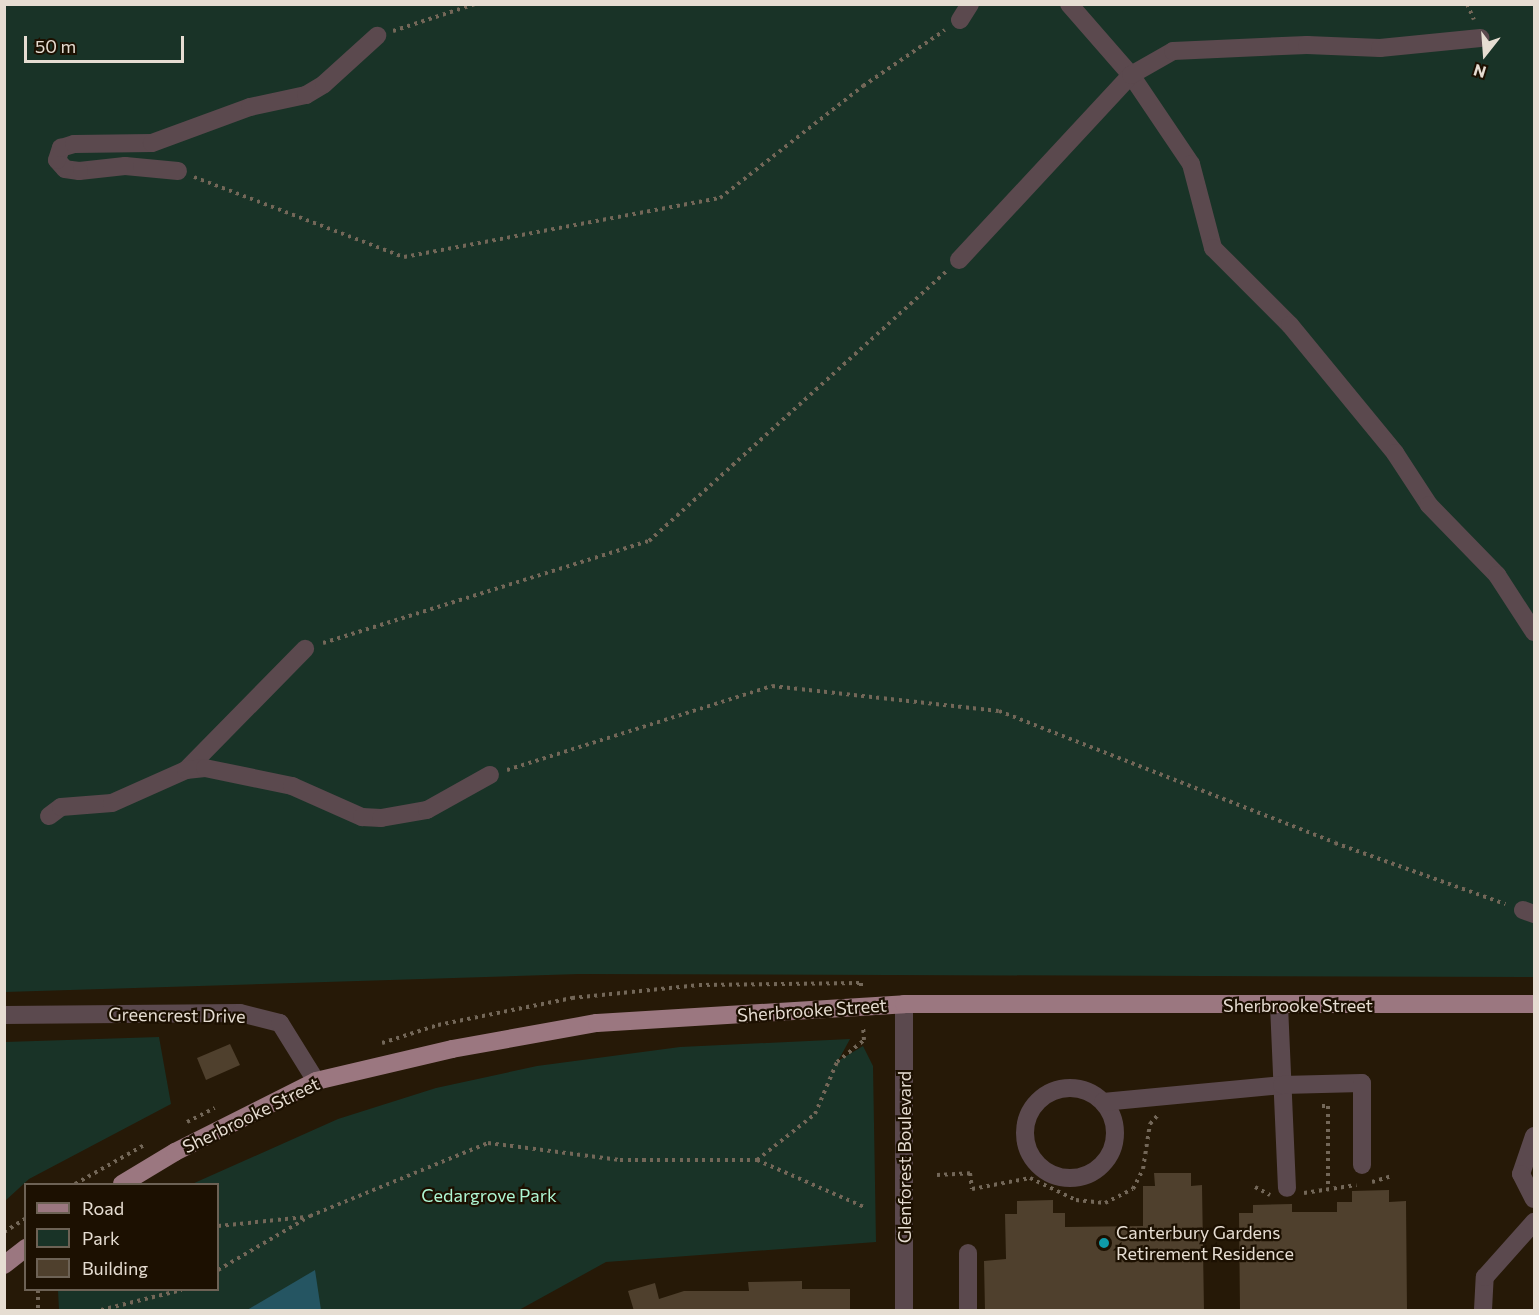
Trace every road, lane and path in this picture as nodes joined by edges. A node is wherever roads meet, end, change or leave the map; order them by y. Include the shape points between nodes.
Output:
1 (475, 4) edge
2 (1069, 4) edge
3 (965, 12) edge
4 (1081, 12) edge
5 (377, 36) joint
6 (1482, 38) dead end
7 (1131, 75) junction
8 (178, 171) joint
9 (959, 260) joint
10 (1534, 632) edge
11 (305, 649) joint
12 (186, 770) junction
13 (490, 775) joint
14 (49, 816) dead end
15 (1529, 912) edge
16 (904, 1004) junction
17 (1534, 1004) edge
18 (1279, 1005) junction
19 (861, 1008) junction
20 (4, 1015) edge
21 (316, 1081) junction
22 (1282, 1085) junction
23 (1103, 1102) junction
24 (1317, 1106) dead end
25 (1158, 1115) dead end
26 (1534, 1136) edge
27 (757, 1160) junction
28 (1362, 1165) dead end
29 (937, 1175) dead end
30 (1392, 1176) dead end
31 (125, 1183) edge
32 (1256, 1187) dead end
33 (1328, 1188) junction
34 (1288, 1193) junction
35 (1534, 1199) edge
36 (864, 1207) dead end
37 (310, 1216) junction
38 (24, 1219) edge
39 (1534, 1222) edge
40 (219, 1226) edge
41 (4, 1232) edge
42 (24, 1250) edge
43 (968, 1253) dead end
44 (4, 1265) edge
45 (219, 1269) edge
46 (38, 1291) edge
47 (178, 1291) edge
48 (38, 1311) edge
49 (101, 1311) edge
50 (904, 1311) edge
51 (968, 1311) edge
52 (1483, 1311) edge

1 - 5 path
2 - 4 street
3 - 8 path via 862,86 720,198 404,257
4 - 7 street
5 - 8 street via 324,84 306,95 250,107 152,143 74,144 61,148 57,160 65,169 79,171 125,166
6 - 7 street via 1380,48 1307,45 1173,51
7 - 9 street
7 - 10 street via 1191,164 1213,248 1305,343 1395,453 1429,505 1497,575
9 - 11 path via 649,541
11 - 12 street
12 - 13 street via 205,768 292,786 362,817 381,818 427,810
12 - 14 street via 112,803 61,807
13 - 15 path via 772,686 999,711 1335,843
16 - 18 main road, Sherbrooke Street
16 - 19 main road, Sherbrooke Street
16 - 50 street, Glenforest Boulevard
17 - 18 main road, Sherbrooke Street
18 - 22 street
19 - 21 main road, Sherbrooke Street via 597,1023 452,1049
19 - 27 path via 864,1040 837,1062 815,1114
20 - 21 street, Greencrest Drive via 240,1013 280,1023
21 - 31 main road, Sherbrooke Street via 175,1152
22 - 23 street
22 - 28 street via 1362,1083
22 - 34 street
23 - 23 street via 1078,1088 1049,1093 1037,1102 1025,1128 1031,1156 1041,1167 1069,1178 1084,1176 1108,1158 1116,1129
24 - 33 path via 1328,1106
25 - 29 path via 1150,1124 1143,1169 1133,1190 1105,1203 1076,1200 1030,1178 972,1189 970,1173
26 - 35 street via 1521,1174
27 - 36 path
27 - 37 path via 620,1160 488,1143
30 - 33 path
32 - 34 path via 1268,1196
33 - 34 path
37 - 40 path
37 - 45 path
38 - 41 path
39 - 52 street via 1485,1277
42 - 44 main road
43 - 51 street
46 - 48 path
47 - 49 path

